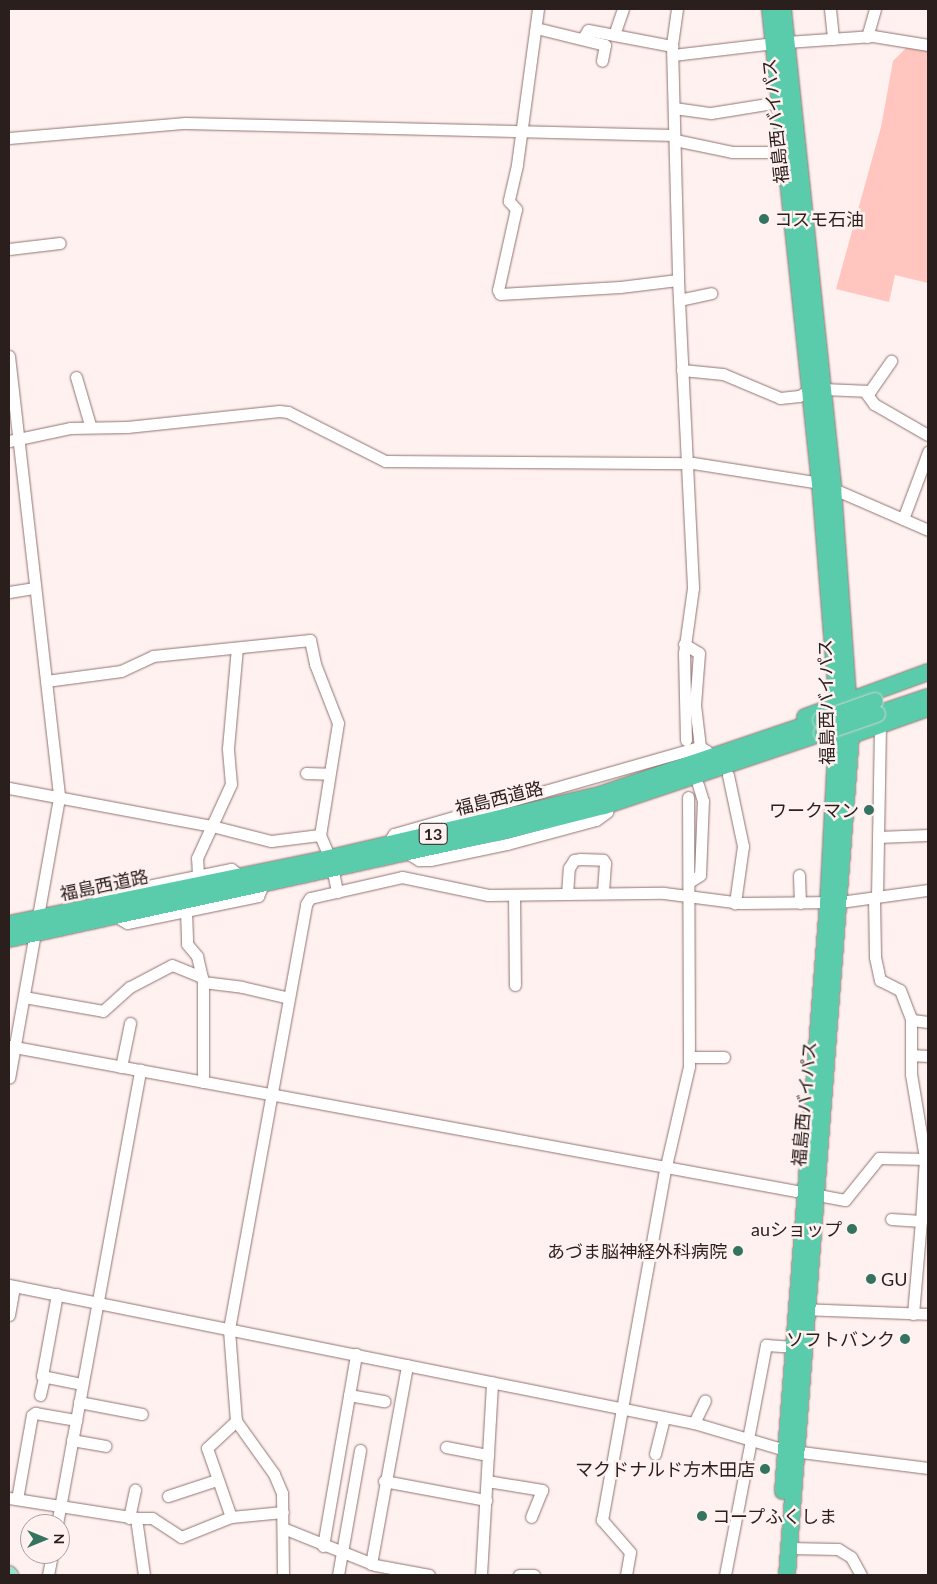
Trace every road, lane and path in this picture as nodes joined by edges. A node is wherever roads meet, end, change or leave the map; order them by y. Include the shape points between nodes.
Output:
1 (538, 9) edge
2 (623, 9) edge
3 (677, 9) edge
4 (770, 9) edge
5 (783, 9) edge
6 (830, 9) edge
7 (875, 9) edge
8 (536, 28) junction
9 (616, 32) junction
10 (867, 37) junction
11 (583, 38) junction
12 (832, 39) junction
13 (780, 43) junction
14 (928, 45) edge
15 (672, 50) junction
16 (602, 61) dead end
17 (780, 102) junction
18 (674, 108) junction
19 (522, 129) junction
20 (9, 138) edge
21 (674, 138) junction
22 (785, 152) junction
23 (60, 243) dead end
24 (9, 249) edge
25 (678, 280) junction
26 (711, 293) dead end
27 (679, 300) junction
28 (9, 356) edge
29 (891, 361) dead end
30 (682, 370) junction
31 (76, 377) dead end
32 (816, 390) junction
33 (866, 393) junction
34 (90, 425) junction
35 (928, 435) edge
36 (13, 440) edge
37 (928, 452) edge
38 (688, 462) junction
39 (827, 485) junction
40 (903, 519) junction
41 (928, 530) edge
42 (35, 588) junction
43 (9, 592) edge
44 (684, 644) junction
45 (237, 648) junction
46 (928, 672) edge
47 (46, 680) junction
48 (928, 682) edge
49 (928, 697) edge
50 (844, 702) junction
51 (928, 708) edge
52 (877, 714) junction
53 (822, 727) junction
54 (844, 738) junction
55 (686, 740) dead end
56 (704, 749) junction
57 (306, 773) dead end
58 (329, 774) junction
59 (728, 775) junction
60 (9, 788) edge
61 (693, 791) junction
62 (59, 798) junction
63 (607, 812) junction
64 (212, 826) junction
65 (470, 826) junction
66 (497, 833) junction
67 (928, 834) edge
68 (320, 835) junction
69 (878, 837) junction
70 (387, 845) junction
71 (409, 854) junction
72 (331, 864) junction
73 (799, 875) dead end
74 (198, 876) junction
75 (241, 876) junction
76 (263, 885) junction
77 (928, 890) edge
78 (337, 892) junction
79 (567, 894) junction
80 (603, 894) junction
81 (514, 895) junction
82 (689, 895) junction
83 (876, 898) junction
84 (834, 902) junction
85 (735, 903) junction
86 (800, 903) junction
87 (93, 908) junction
88 (186, 910) junction
89 (115, 916) junction
90 (9, 924) edge
91 (36, 926) junction
92 (9, 939) edge
93 (203, 980) junction
94 (515, 985) dead end
95 (24, 997) junction
96 (289, 998) junction
97 (912, 1020) junction
98 (928, 1022) edge
99 (130, 1023) dead end
100 (12, 1047) edge
101 (912, 1055) junction
102 (724, 1056) dead end
103 (928, 1056) edge
104 (689, 1057) junction
105 (121, 1066) junction
106 (140, 1070) junction
107 (9, 1078) edge
108 (203, 1082) junction
109 (272, 1095) junction
110 (927, 1159) edge
111 (666, 1166) junction
112 (811, 1194) junction
113 (924, 1215) edge
114 (891, 1219) dead end
115 (11, 1285) edge
116 (57, 1294) junction
117 (97, 1303) junction
118 (802, 1309) junction
119 (913, 1314) junction
120 (928, 1314) edge
121 (9, 1315) edge
122 (228, 1329) junction
123 (793, 1347) junction
124 (356, 1354) junction
125 (407, 1365) junction
126 (44, 1377) junction
127 (492, 1382) junction
128 (82, 1384) junction
129 (40, 1395) dead end
130 (349, 1395) junction
131 (705, 1400) dead end
132 (79, 1402) junction
133 (384, 1402) dead end
134 (622, 1408) junction
135 (142, 1414) dead end
136 (664, 1417) junction
137 (76, 1420) junction
138 (236, 1421) junction
139 (694, 1422) junction
140 (72, 1440) junction
141 (750, 1440) junction
142 (105, 1446) dead end
143 (446, 1448) dead end
144 (360, 1450) dead end
145 (791, 1451) junction
146 (655, 1454) dead end
147 (488, 1455) junction
148 (337, 1468) junction
149 (928, 1468) edge
150 (356, 1471) junction
151 (217, 1480) junction
152 (384, 1481) junction
153 (487, 1481) junction
154 (135, 1490) dead end
155 (168, 1496) dead end
156 (13, 1499) edge
157 (486, 1500) junction
158 (60, 1507) junction
159 (283, 1512) junction
160 (59, 1514) edge
161 (231, 1517) junction
162 (531, 1517) dead end
163 (133, 1518) junction
164 (283, 1528) junction
165 (323, 1546) junction
166 (789, 1548) junction
167 (342, 1554) junction
168 (371, 1564) junction
169 (144, 1575) edge
170 (283, 1575) edge
171 (338, 1575) edge
172 (429, 1575) edge
173 (482, 1575) edge
174 (519, 1575) edge
175 (534, 1575) edge
176 (626, 1575) edge
177 (725, 1575) edge
178 (777, 1575) edge
179 (787, 1575) edge
180 (861, 1575) edge

1 - 8 street
2 - 9 street
3 - 15 street
4 - 13 highway, 福島西バイパス
5 - 13 highway, 福島西バイパス
6 - 12 street
7 - 10 street
8 - 11 street
8 - 19 street
9 - 11 street via 588,30
9 - 15 street
10 - 12 street
10 - 14 street
11 - 16 street via 605,45
12 - 13 street
13 - 15 street
13 - 17 highway, 福島西バイパス
13 - 32 highway, 福島西バイパス
15 - 18 street
17 - 18 street via 711,113
17 - 22 highway, 福島西バイパス
18 - 21 street
19 - 20 street via 185,123
19 - 21 street
19 - 25 street via 509,201 516,209 505,252 500,294 620,288
21 - 22 street via 732,152
21 - 25 street
22 - 32 highway, 福島西バイパス
23 - 24 street
25 - 27 street
26 - 27 street
27 - 30 street
28 - 36 street
29 - 33 street
30 - 32 street via 723,374 780,398
30 - 38 street
31 - 34 street
32 - 33 street
32 - 39 highway, 福島西バイパス
33 - 35 street via 874,404
34 - 36 street
34 - 38 street via 127,427 279,410 385,461
36 - 42 street
37 - 40 street
38 - 39 street
38 - 44 street via 693,605
39 - 40 street
39 - 50 highway, 福島西バイパス
40 - 41 street
42 - 43 street
42 - 47 street
44 - 55 street
44 - 56 street via 699,653 695,705
45 - 47 street via 153,656 120,671
45 - 58 street via 310,640 315,664 338,723
45 - 64 street via 228,748 231,784
46 - 50 highway
47 - 62 street
48 - 52 highway, 福島西道路 / 13
49 - 52 highway, 福島西道路 / 13
50 - 54 highway, 福島西バイパス
50 - 56 highway
51 - 52 highway
52 - 53 highway, 福島西道路 / 13, bridge
52 - 54 highway
52 - 69 street
53 - 65 highway, 福島西道路 / 13 via 602,794
53 - 66 highway, 福島西道路 / 13 via 604,806
54 - 59 highway
54 - 84 highway, 福島西バイパス
56 - 65 highway via 512,808
56 - 70 street via 394,834
57 - 58 street
58 - 68 street
59 - 61 highway
59 - 85 street via 743,846
60 - 62 street
61 - 63 highway
61 - 82 street via 703,801 700,875 689,882
62 - 64 street
62 - 91 street
63 - 66 highway via 520,835
63 - 71 street via 596,820 507,844 430,860 419,860
64 - 68 street via 271,841
64 - 74 street via 198,858
65 - 70 highway, 福島西道路 / 13
66 - 71 highway, 福島西道路 / 13
67 - 69 street
68 - 72 street
69 - 83 street
70 - 72 highway, 福島西道路 / 13
71 - 72 highway, 福島西道路 / 13
72 - 75 highway, 福島西道路 / 13
72 - 76 highway, 福島西道路 / 13
72 - 78 street
73 - 86 street
74 - 75 street via 231,869
74 - 87 street via 99,896
75 - 87 highway, 福島西道路 / 13
76 - 88 street via 258,896
76 - 89 highway, 福島西道路 / 13
77 - 83 street
78 - 81 street via 412,877 488,895
78 - 96 street via 310,898 306,904
79 - 80 street
79 - 80 street via 568,868 574,860 580,859 605,863
79 - 81 street
80 - 82 street
81 - 94 street
82 - 85 street
82 - 104 street
83 - 84 street
83 - 97 street via 875,957 880,980 900,990
84 - 86 street
84 - 112 highway, 福島西バイパス
85 - 86 street
87 - 91 highway, 福島西道路 / 13
88 - 89 street via 127,923
88 - 93 street via 187,944 197,956
89 - 91 highway, 福島西道路 / 13
90 - 91 highway, 福島西道路 / 13
91 - 92 highway, 福島西道路 / 13
91 - 95 street
93 - 95 street via 172,965 130,987 103,1011
93 - 96 street
93 - 108 street
95 - 100 street
96 - 109 street
97 - 98 street
97 - 101 street
99 - 105 street
100 - 105 street
100 - 107 street
101 - 103 street
101 - 110 street
102 - 104 street
104 - 111 street
105 - 106 street
106 - 108 street
106 - 117 street
108 - 109 street
109 - 111 street
109 - 122 street
110 - 112 street via 879,1158 845,1200
110 - 113 street
111 - 112 street
111 - 134 street
112 - 118 highway, 福島西バイパス
113 - 114 street
113 - 119 street
115 - 116 street
115 - 121 street
116 - 117 street
116 - 126 street
117 - 122 street
117 - 128 street
118 - 119 street
118 - 123 highway, 福島西バイパス
118 - 145 highway, 福島西バイパス
119 - 120 street
122 - 124 street
122 - 138 street
123 - 141 street via 766,1345
123 - 145 highway, 福島西バイパス
124 - 125 street
124 - 130 street
125 - 127 street
125 - 152 street
126 - 128 street
126 - 129 street
127 - 134 street
127 - 147 street
128 - 132 street
130 - 133 street
130 - 148 street
131 - 139 street
132 - 135 street
132 - 137 street
134 - 136 street
134 - 176 street via 602,1520 630,1552
136 - 139 street
136 - 146 street
137 - 140 street
137 - 156 street via 32,1415
138 - 151 street via 207,1448
138 - 159 street via 274,1474 282,1493
139 - 141 street
140 - 142 street
140 - 158 street
141 - 145 street
141 - 177 street
143 - 147 street
144 - 150 street
145 - 149 street
145 - 166 highway, 福島西バイパス
145 - 178 highway, 福島西バイパス
147 - 153 street
148 - 150 street
148 - 165 street
150 - 167 street
151 - 155 street
151 - 161 street
152 - 157 street
152 - 168 street
153 - 157 street
153 - 162 street via 542,1490
154 - 163 street
156 - 158 street
157 - 173 street
158 - 160 street
158 - 163 street
159 - 161 street
159 - 164 street
161 - 163 street via 181,1537 152,1518
163 - 169 street
164 - 165 street
164 - 170 street
165 - 167 street
166 - 179 highway, 福島西バイパス
166 - 180 street via 838,1549 851,1557
167 - 168 street
167 - 171 street
168 - 172 street
174 - 175 street

